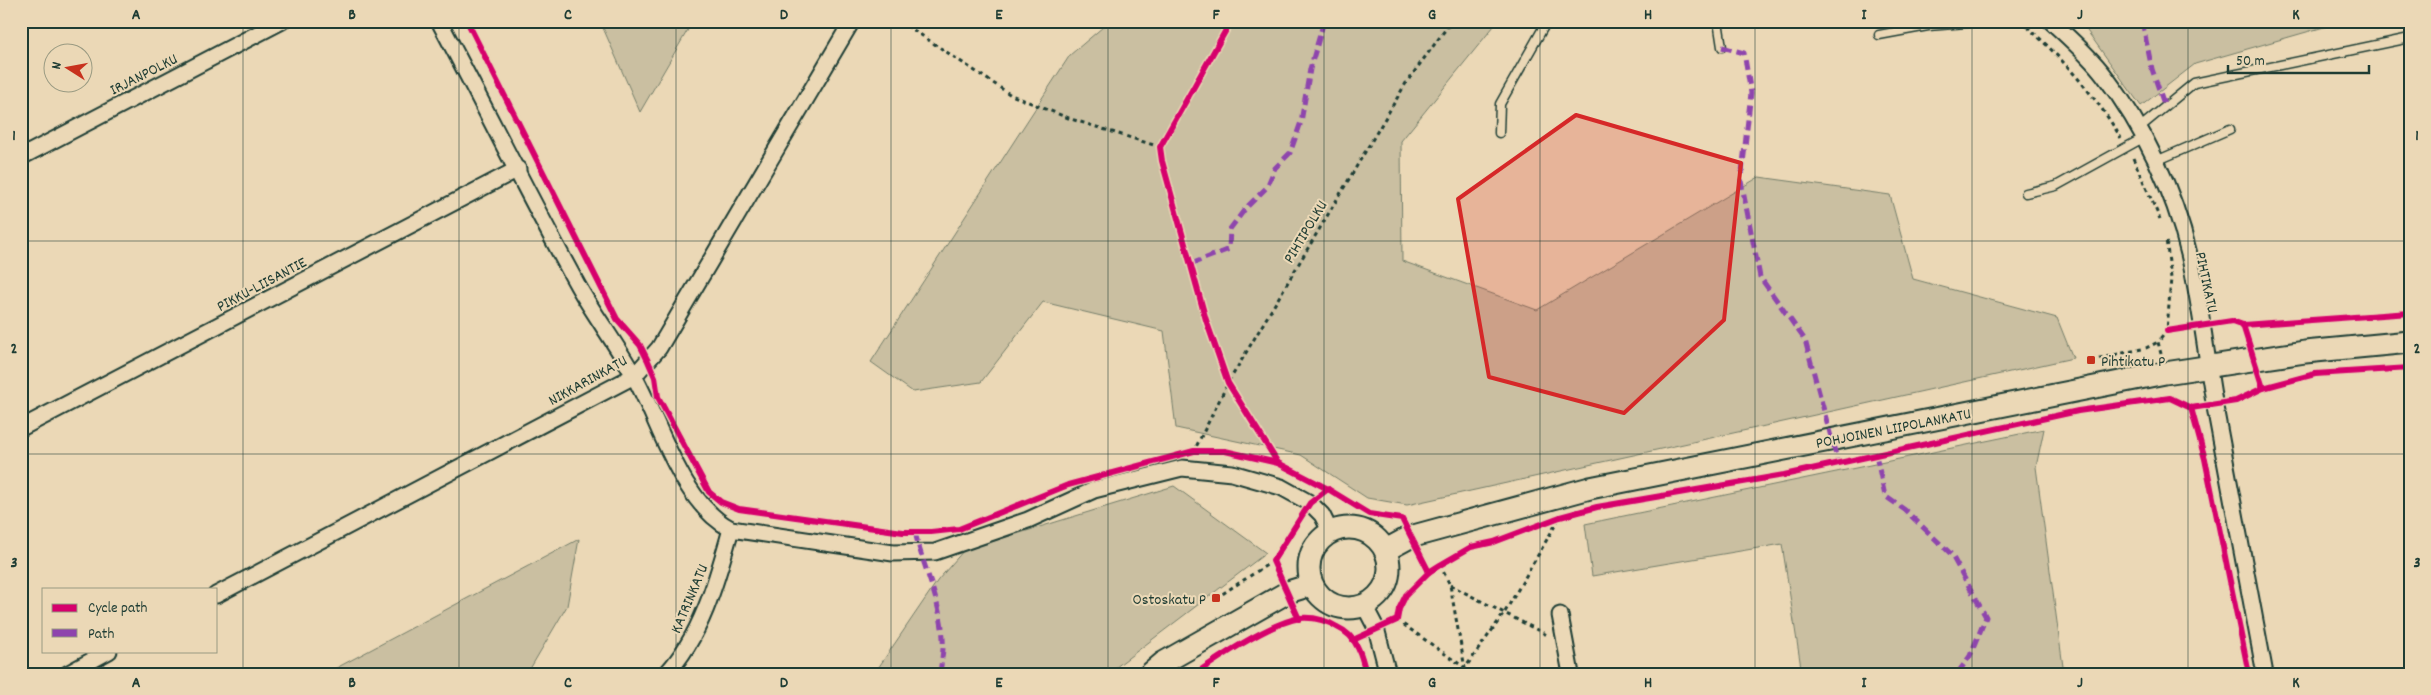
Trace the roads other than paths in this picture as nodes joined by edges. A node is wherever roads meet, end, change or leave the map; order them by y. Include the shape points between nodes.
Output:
1 (282, 21) edge
2 (439, 21) edge
3 (852, 21) edge
4 (1548, 21) edge
5 (1718, 21) edge
6 (1992, 21) edge
7 (2051, 21) edge
8 (1879, 35) dead end
9 (2410, 38) edge
10 (1722, 47) dead end
11 (2230, 130) dead end
12 (1500, 133) dead end
13 (2140, 134) junction
14 (21, 157) edge
15 (2156, 161) junction
16 (518, 169) junction
17 (2026, 193) dead end
18 (2410, 342) edge
19 (2208, 365) junction
20 (634, 376) junction
21 (21, 428) edge
22 (731, 529) junction
23 (1330, 531) junction
24 (1386, 550) junction
25 (1311, 585) junction
26 (218, 594) edge
27 (1364, 606) junction
28 (1560, 615) dead end
29 (107, 652) edge
30 (66, 674) edge
31 (666, 674) edge
32 (1150, 674) edge
33 (1388, 674) edge
34 (1571, 674) edge
35 (2265, 674) edge

1 - 14 street, IRJANPOLKU
2 - 16 street
3 - 20 street, NIKKARINKATU via 659,348
4 - 12 lane via 1500,104
5 - 10 lane
6 - 8 lane via 1928,26
7 - 13 street, PIHTIKATU via 2104,75
9 - 13 lane via 2194,83
11 - 15 lane
13 - 15 street, PIHTIKATU
13 - 17 lane via 2126,147 2056,186
15 - 19 street, PIHTIKATU via 2175,204 2189,254
16 - 20 street via 578,286
16 - 21 street, PIKKU-LIISANTIE
18 - 19 street, POHJOINEN LIIPOLANKATU
19 - 24 street, POHJOINEN LIIPOLANKATU via 1590,488 1410,537
19 - 35 street, PIHTIKATU
20 - 22 street via 684,479 716,521
20 - 26 street, NIKKARINKATU
22 - 23 street via 893,553 935,552 1028,520 1094,490 1183,460 1281,487 1310,503 1322,515
22 - 31 street, KATRINKATU via 703,615 680,660
23 - 24 street via 1359,528 1372,534
23 - 25 street via 1316,543 1308,565
24 - 27 street via 1387,582 1376,598
25 - 27 street via 1320,596 1336,606 1350,609
25 - 32 street via 1288,592 1163,663
27 - 33 street via 1376,628
28 - 34 street
29 - 30 street

